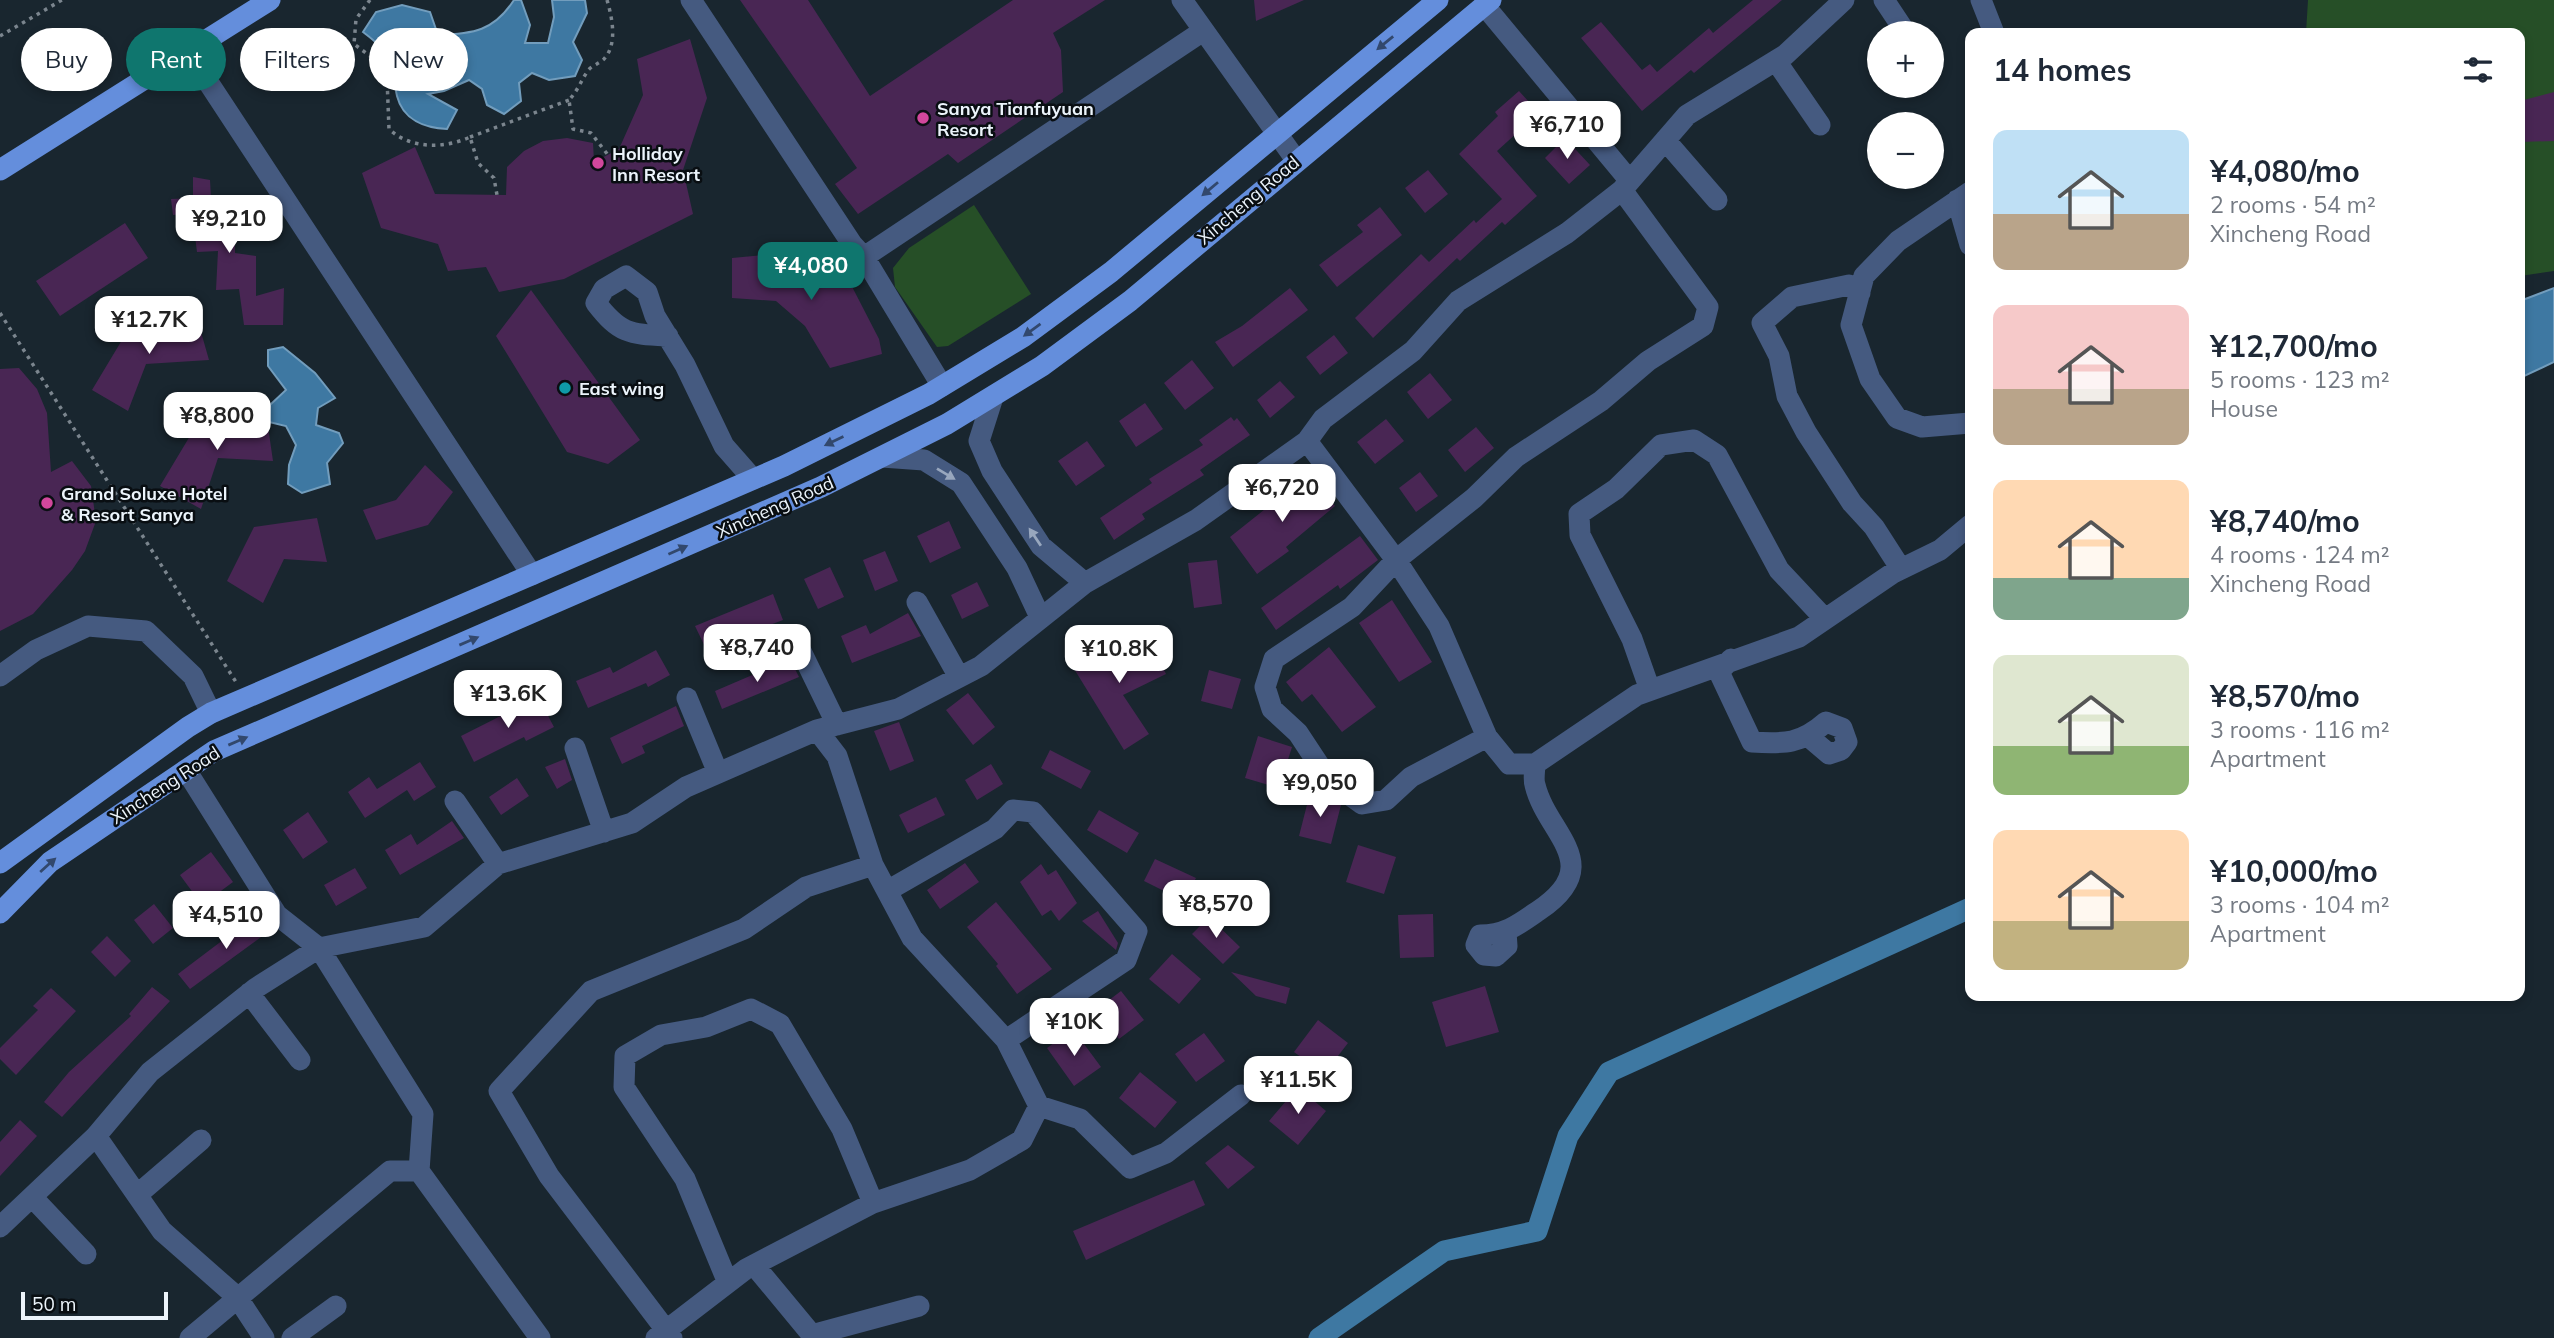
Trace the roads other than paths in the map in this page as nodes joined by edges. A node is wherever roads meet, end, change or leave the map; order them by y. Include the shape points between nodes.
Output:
1 (270, 0) edge
2 (691, 0) edge
3 (1182, 0) edge
4 (1438, 0) edge
5 (1844, 0) edge
6 (1884, 0) edge
7 (1981, 0) edge
8 (1488, 3) edge
9 (1898, 21) edge
10 (1992, 28) edge
11 (226, 29) edge
12 (1203, 31) junction
13 (1776, 61) junction
14 (128, 91) edge
15 (215, 91) edge
16 (1820, 125) dead end
17 (1276, 132) junction
18 (1665, 140) junction
19 (1296, 160) junction
20 (0, 170) edge
21 (1626, 185) junction
22 (1964, 196) edge
23 (1717, 200) dead end
24 (864, 257) junction
25 (1860, 293) junction
26 (668, 336) dead end
27 (942, 386) junction
28 (992, 397) junction
29 (1965, 423) edge
30 (1307, 441) junction
31 (881, 457) junction
32 (753, 480) junction
33 (1965, 529) edge
34 (1396, 560) junction
35 (1901, 569) junction
36 (532, 575) junction
37 (1085, 583) junction
38 (917, 602) dead end
39 (1040, 617) junction
40 (1824, 618) junction
41 (800, 649) dead end
42 (1731, 659) junction
43 (0, 676) edge
44 (959, 677) junction
45 (1650, 690) junction
46 (687, 698) dead end
47 (211, 713) junction
48 (827, 728) junction
49 (1487, 737) junction
50 (1809, 737) dead end
51 (575, 748) dead end
52 (1535, 764) junction
53 (186, 770) junction
54 (718, 773) junction
55 (455, 801) dead end
56 (604, 832) junction
57 (2, 854) edge
58 (498, 864) junction
59 (873, 865) junction
60 (887, 891) junction
61 (0, 913) edge
62 (1506, 932) dead end
63 (319, 948) junction
64 (249, 993) junction
65 (1006, 1040) junction
66 (300, 1060) dead end
67 (1241, 1095) dead end
68 (1039, 1106) junction
69 (96, 1136) junction
70 (201, 1140) dead end
71 (419, 1171) junction
72 (137, 1195) junction
73 (33, 1198) junction
74 (873, 1203) junction
75 (0, 1227) edge
76 (86, 1254) dead end
77 (754, 1265) junction
78 (728, 1283) junction
79 (237, 1297) junction
80 (336, 1306) dead end
81 (919, 1306) dead end
82 (665, 1336) edge
83 (190, 1338) edge
84 (264, 1338) edge
85 (292, 1338) edge
86 (540, 1338) edge

1 - 11 main road
2 - 24 street
3 - 12 street
4 -> 17 main road, Xincheng Road
5 - 13 street
6 - 9 street
7 - 10 street
8 - 19 main road, Xincheng Road
8 - 21 street
12 - 17 street
12 - 24 street
13 - 16 street
13 - 18 street via 1687,115
14 - 20 main road
15 - 36 street
17 - 19 street
17 -> 27 main road, Xincheng Road via 1111,272 1023,337
18 - 21 street
18 - 23 street
19 - 28 main road, Xincheng Road via 1130,301
21 - 30 street via 1567,233 1458,301 1413,351 1323,419
21 - 34 street via 1708,307 1703,326 1648,360 1601,401 1516,457 1474,498
22 - 25 street via 1898,241 1864,276
24 - 27 street
25 - 29 street via 1851,325 1870,379 1897,418 1922,427
25 - 35 street via 1849,285 1792,297 1762,323 1779,356 1787,396 1806,432
26 - 32 street via 724,446
27 -> 32 main road, Xincheng Road
28 - 31 main road, Xincheng Road
37 -> 28 street via 1041,546 992,471 979,441
30 - 34 street
30 - 37 street via 1196,520
31 -> 39 street via 924,460 961,483 1017,568
53 -> 31 main road, Xincheng Road via 214,751
32 - 36 main road, Xincheng Road
33 - 35 street via 1940,550
34 - 49 street via 1439,626
34 - 49 street via 1352,607 1274,659 1265,687 1272,709 1298,733 1329,780 1362,804 1386,800 1411,777
35 - 40 street
36 - 47 main road, Xincheng Road
37 - 39 street
38 - 44 street
39 - 44 street via 981,666
40 - 42 street via 1799,636
40 - 45 street via 1779,569 1717,455 1694,440 1661,445 1616,489 1579,514 1580,535 1632,639
41 - 48 street
42 - 45 street
42 - 50 street via 1719,672 1752,742
43 - 47 street via 36,650 88,626 146,631 192,676
44 - 48 street via 898,709
45 - 52 street
46 - 54 street
47 - 57 main road, Xincheng Road
48 - 54 street
48 - 59 street
49 - 52 street via 1509,764
51 - 56 street
52 - 62 street via 1534,784 1572,861 1564,887 1544,907
61 -> 53 main road, Xincheng Road via 50,862
53 - 63 street via 276,915
54 - 56 street via 686,786 632,823
55 - 58 street
56 - 58 street
58 - 63 street via 424,927
59 - 60 street
59 - 82 street via 807,887 744,929 591,991 499,1091 549,1177
60 - 65 street via 912,937
60 - 65 street via 995,829 1013,810 1033,812 1137,931 1126,960
63 - 64 street
63 - 71 street via 423,1114
64 - 66 street
64 - 69 street via 150,1072
65 - 68 street
67 - 68 street via 1166,1153 1130,1168 1080,1119
68 - 74 street via 1022,1140 970,1170
69 - 72 street
69 - 73 street
70 - 72 street
71 - 79 street via 390,1171
71 - 86 street
72 - 79 street via 162,1231
73 - 75 street
73 - 76 street
74 - 77 street
74 - 78 street via 842,1129 780,1024 751,1009 706,1027 660,1035 625,1056 624,1087 685,1179
77 - 78 street
77 - 81 street via 812,1335
78 - 82 street
79 - 83 street
79 - 84 street
80 - 85 street

